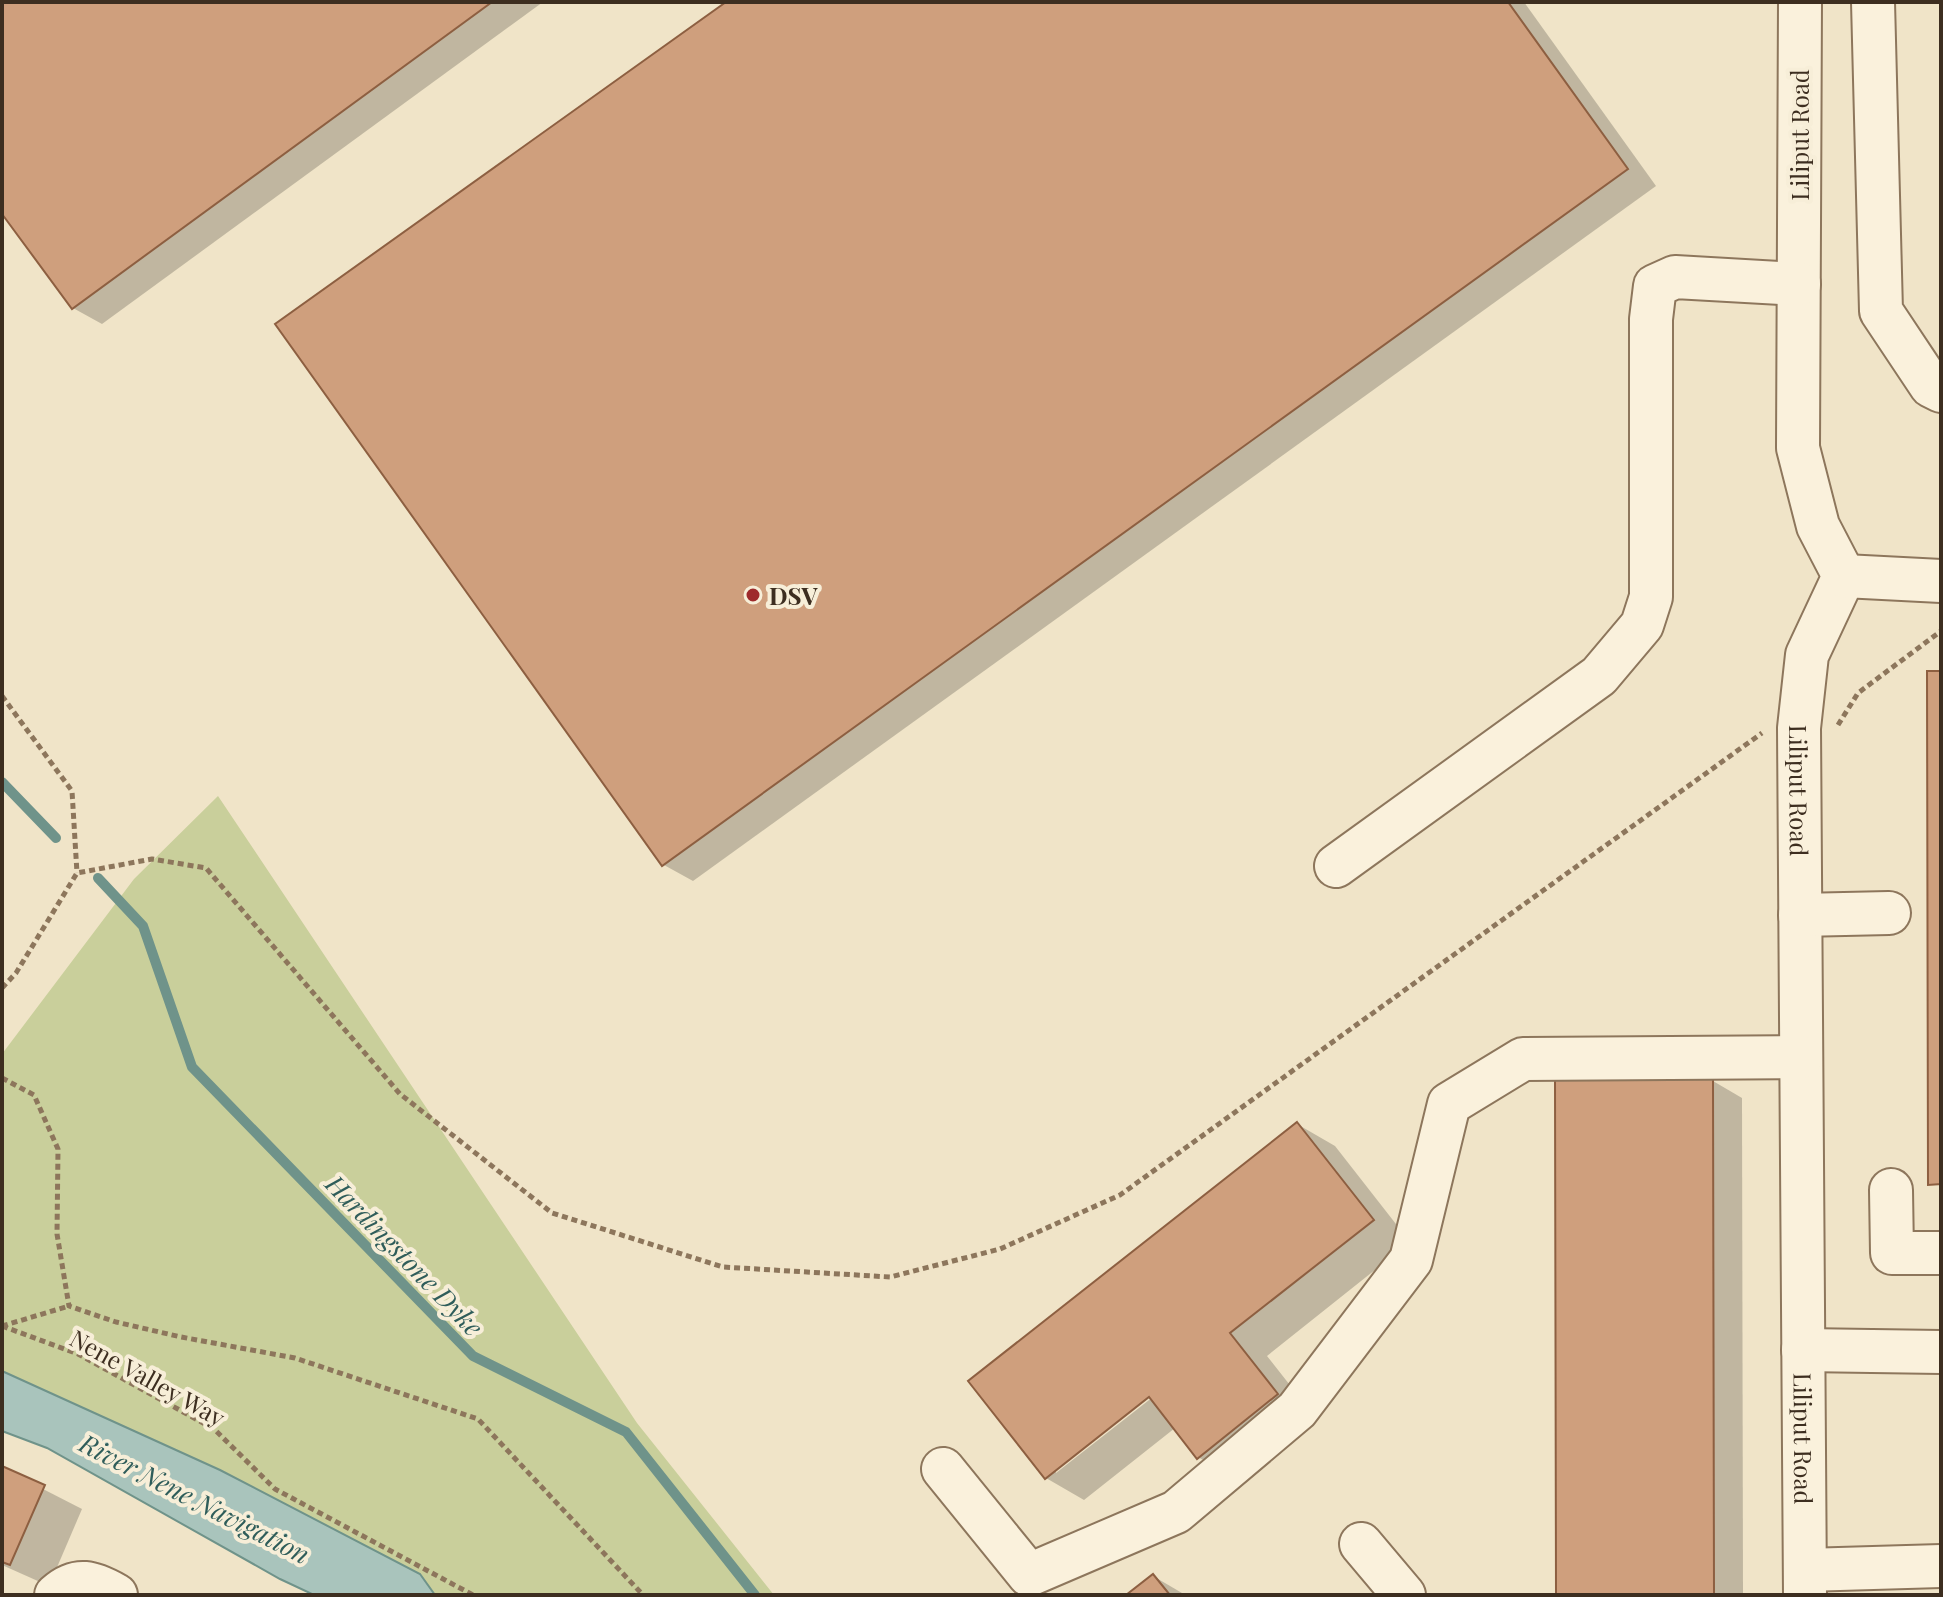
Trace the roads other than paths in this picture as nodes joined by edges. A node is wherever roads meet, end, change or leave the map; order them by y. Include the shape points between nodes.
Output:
1 (1800, 2) edge
2 (1873, 2) edge
3 (1799, 284) junction
4 (1941, 391) edge
5 (1844, 576) junction
6 (1941, 581) edge
7 (1336, 866) dead end
8 (1889, 913) dead end
9 (1800, 915) junction
10 (1801, 1057) junction
11 (1891, 1190) dead end
12 (1941, 1253) edge
13 (1803, 1350) junction
14 (1941, 1352) edge
15 (943, 1469) dead end
16 (1361, 1544) dead end
17 (1941, 1566) edge
18 (1805, 1582) edge
19 (56, 1595) edge
20 (116, 1595) edge
21 (1404, 1595) edge

1 - 3 street, Liliput Road
2 - 4 street via 1881,311 1931,386
3 - 5 street, Liliput Road via 1798,448 1818,526
3 - 7 street via 1675,277 1655,286 1651,597 1642,625 1599,676
5 - 6 street
5 - 9 street, Liliput Road via 1807,655 1799,728
8 - 9 street
9 - 10 street, Liliput Road
10 - 13 street, Liliput Road
10 - 15 street via 1523,1059 1449,1104 1411,1260 1297,1410 1176,1512 1029,1575
11 - 12 street via 1892,1253
13 - 14 street
13 - 18 street, Liliput Road
16 - 21 street
17 - 18 street
19 - 20 street via 72,1583 88,1581

